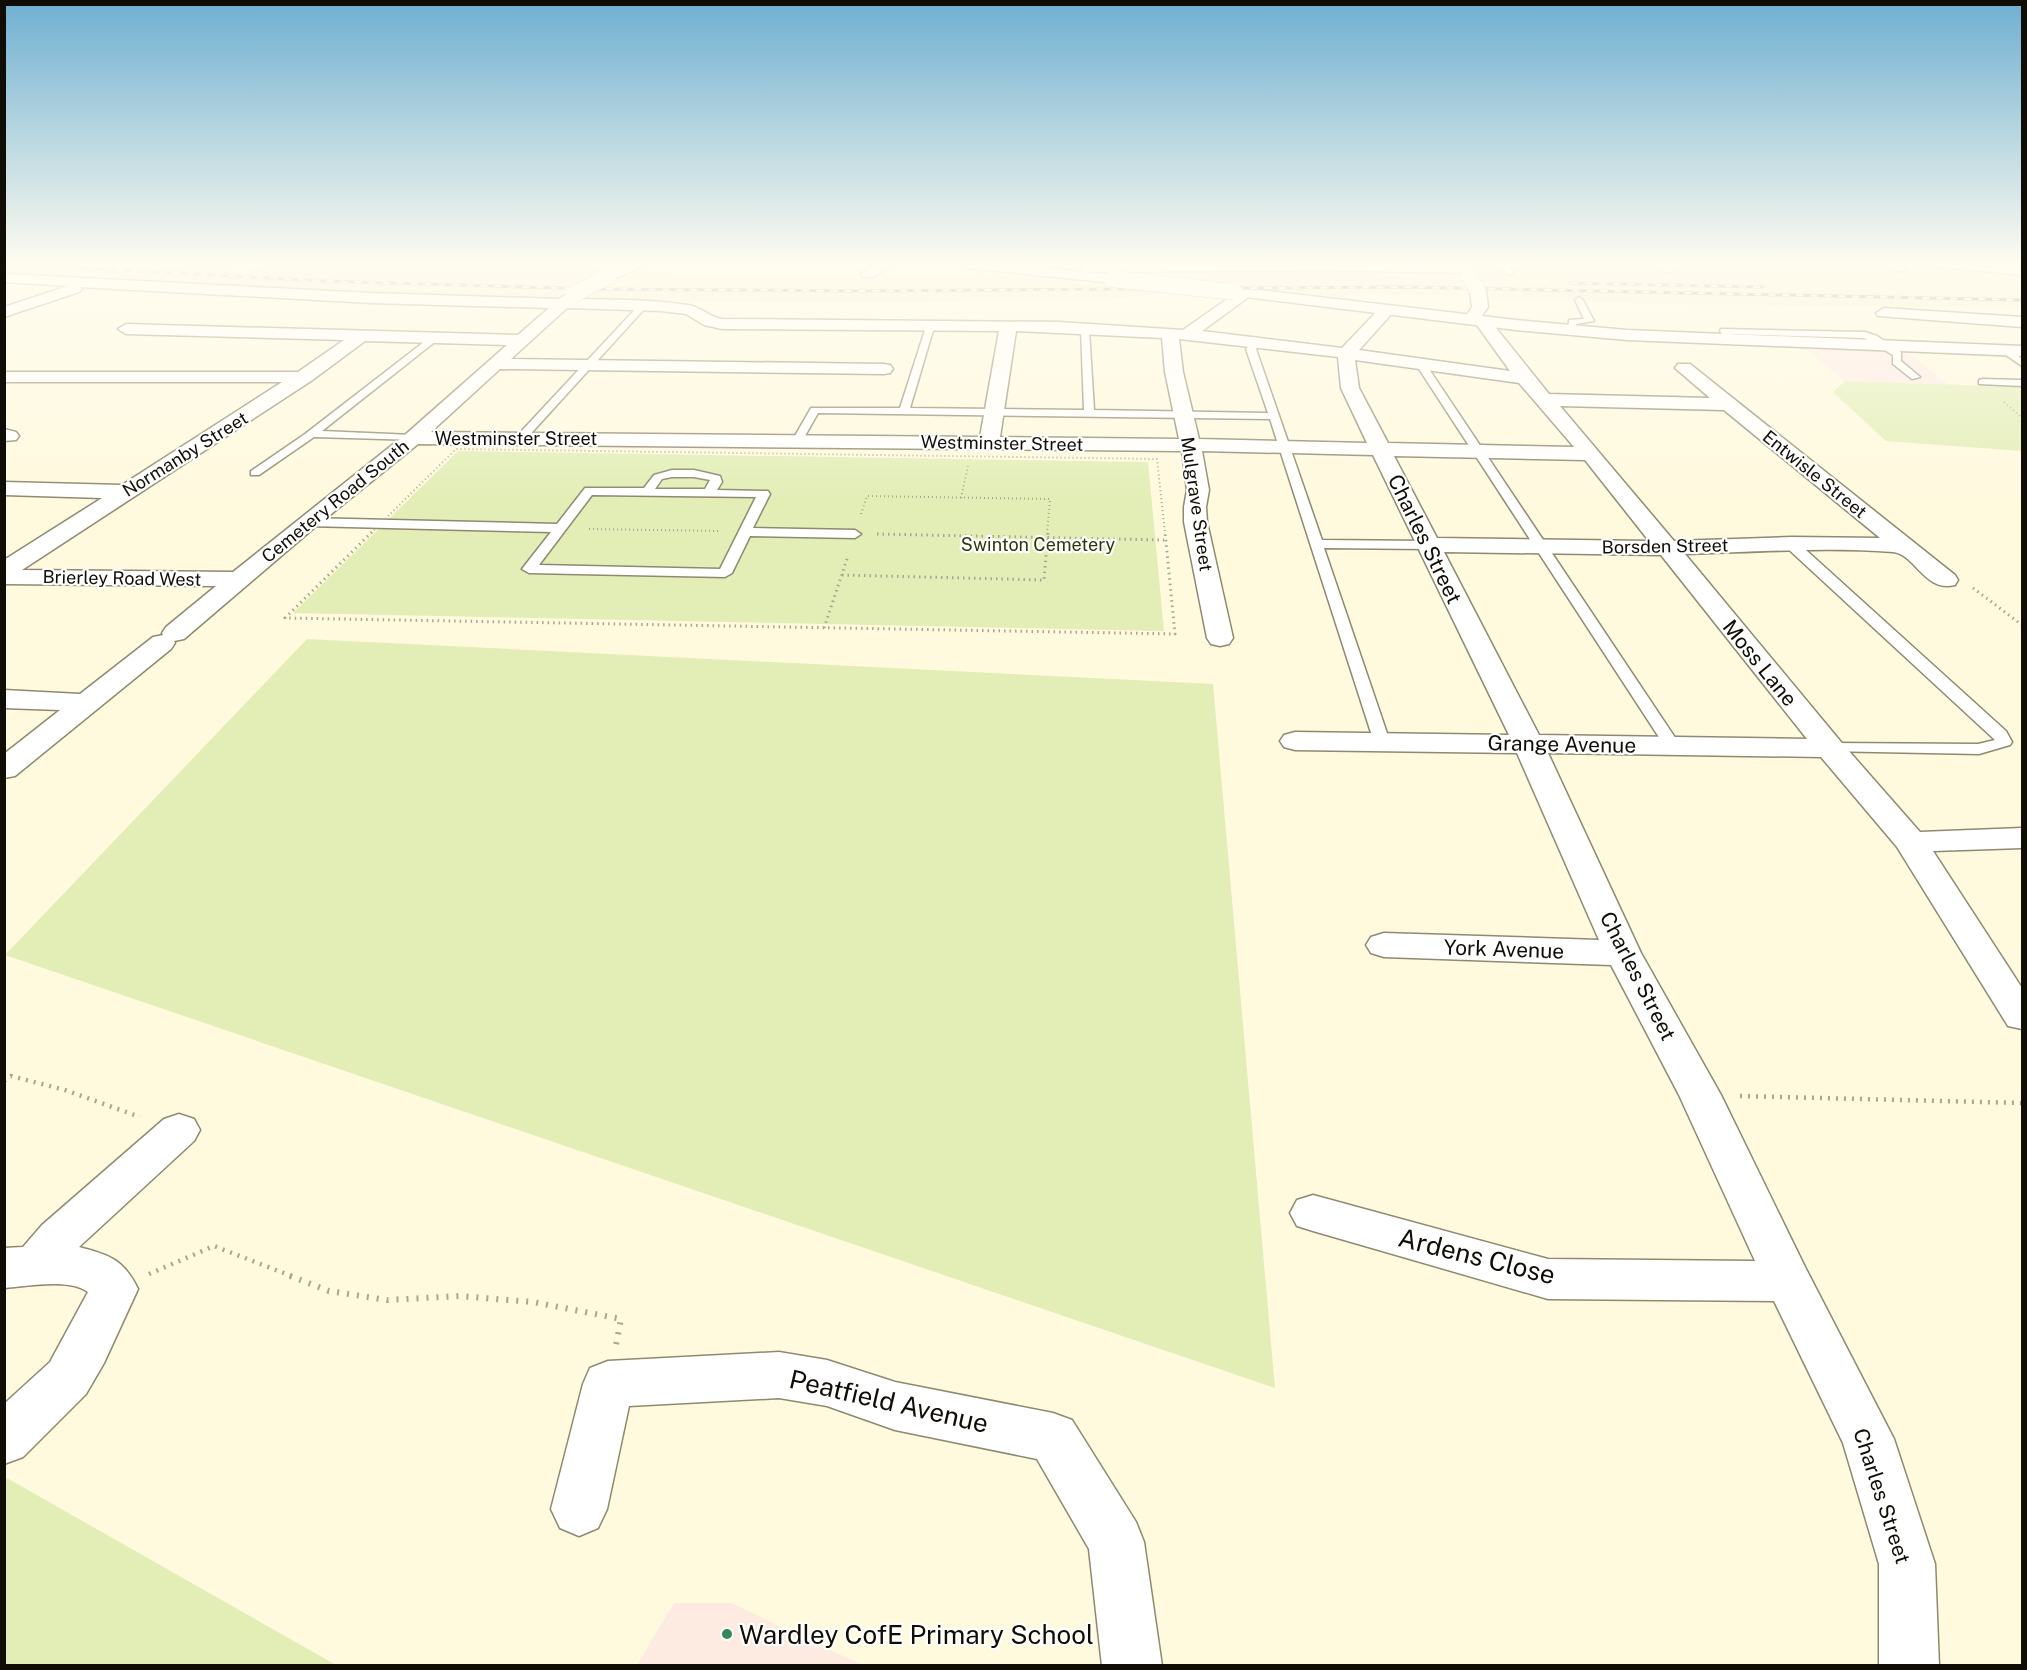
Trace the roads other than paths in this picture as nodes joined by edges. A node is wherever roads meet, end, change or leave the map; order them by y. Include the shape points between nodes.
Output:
1 (353, 342) edge
2 (429, 342) edge
3 (519, 342) edge
4 (610, 342) edge
5 (925, 342) edge
6 (1006, 342) edge
7 (1086, 342) edge
8 (1174, 342) edge
9 (1245, 342) edge
10 (1357, 342) edge
11 (1494, 342) edge
12 (1805, 342) edge
13 (1254, 343) junction
14 (1885, 344) junction
15 (2003, 349) junction
16 (2022, 351) edge
17 (1346, 353) junction
18 (2022, 363) edge
19 (494, 364) junction
20 (589, 364) junction
21 (1426, 364) junction
22 (1684, 368) dead end
23 (884, 369) dead end
24 (4, 377) edge
25 (305, 377) junction
26 (1915, 377) dead end
27 (1525, 378) junction
28 (1983, 382) dead end
29 (2022, 384) edge
30 (1544, 400) junction
31 (1727, 404) junction
32 (904, 411) junction
33 (994, 412) junction
34 (1089, 413) junction
35 (1182, 414) junction
36 (1274, 416) junction
37 (311, 434) junction
38 (413, 438) junction
39 (521, 438) junction
40 (797, 441) junction
41 (989, 443) junction
42 (1191, 445) junction
43 (1284, 447) junction
44 (1381, 449) junction
45 (1478, 451) junction
46 (1591, 454) junction
47 (255, 474) dead end
48 (4, 488) edge
49 (123, 492) junction
50 (647, 492) junction
51 (709, 494) junction
52 (307, 522) junction
53 (561, 528) junction
54 (745, 532) junction
55 (855, 534) road end
56 (1317, 544) junction
57 (1791, 544) junction
58 (1428, 545) junction
59 (1902, 545) junction
60 (1541, 546) junction
61 (1665, 548) junction
62 (4, 570) edge
63 (4, 577) edge
64 (239, 579) junction
65 (1946, 580) road end
66 (1246, 629) dead end
67 (4, 699) edge
68 (87, 703) junction
69 (1295, 741) dead end
70 (1382, 742) junction
71 (1528, 743) junction
72 (1672, 745) junction
73 (1830, 748) junction
74 (4, 769) edge
75 (2022, 838) edge
76 (1911, 842) junction
77 (1384, 945) dead end
78 (1623, 953) junction
79 (2022, 1016) edge
80 (178, 1130) road end
81 (1313, 1213) dead end
82 (20, 1267) edge
83 (1788, 1281) junction
84 (4, 1439) edge
85 (579, 1509) dead end
86 (1132, 1665) edge
87 (1909, 1665) edge

1 - 25 street, Normanby Street
2 - 37 lane
3 - 19 street, Cemetery Road South
4 - 20 lane
5 - 32 lane
6 - 33 street
7 - 34 lane
8 - 35 street, Mulgrave Street via 1170,350
9 - 13 street
10 - 17 street
11 - 27 street, Moss Lane
12 - 14 street
13 - 17 street
13 - 36 lane via 1251,349
14 - 15 street
14 - 26 lane via 1898,354 1896,362
15 - 16 street
15 - 18 lane
17 - 21 street
17 - 44 street, Charles Street via 1350,388
19 - 20 street
19 - 38 street, Cemetery Road South
20 - 23 street
20 - 39 lane
21 - 27 street
21 - 45 lane via 1424,369
22 - 31 street, Entwisle Street
24 - 25 street
25 - 49 street, Normanby Street
27 - 30 street, Moss Lane
28 - 29 lane
30 - 31 street
30 - 46 street, Moss Lane
31 - 59 street, Entwisle Street
32 - 33 lane
32 - 40 lane via 815,410
33 - 34 lane
33 - 41 street
34 - 35 lane
35 - 36 lane
35 - 42 street, Mulgrave Street
36 - 43 lane
37 - 38 lane
37 - 47 lane
38 - 39 street, Westminster Street
38 - 52 street, Cemetery Road South
39 - 40 street, Westminster Street
40 - 41 street, Westminster Street
41 - 42 street, Westminster Street
42 - 43 street, Westminster Street
42 - 66 street, Mulgrave Street via 1199,490 1194,508 1196,524 1219,633
43 - 44 street, Westminster Street
43 - 56 lane
44 - 45 street, Westminster Street
44 - 58 street, Charles Street
45 - 46 street, Westminster Street
45 - 60 lane
46 - 61 street, Moss Lane
48 - 49 street
49 - 62 street, Normanby Street
50 - 51 lane
50 - 51 lane via 658,477 699,474 716,478
50 - 53 lane via 589,491
51 - 54 lane via 764,494
52 - 53 lane
52 - 64 street, Cemetery Road South
53 - 54 lane via 529,569 725,573
54 - 55 lane
56 - 58 lane
56 - 70 lane
57 - 59 street, Borsden Street
57 - 61 street, Borsden Street
57 - 73 lane via 2000,734 2004,742 1979,749
58 - 60 street, Borsden Street
58 - 71 street, Charles Street
59 - 65 street, Entwisle Street
60 - 61 street, Borsden Street
60 - 72 lane
61 - 73 street, Moss Lane
63 - 64 street, Brierley Road West
64 - 68 street, Cemetery Road South
67 - 68 street
68 - 74 street, Cemetery Road South
69 - 70 street, Grange Avenue
70 - 71 street, Grange Avenue
71 - 72 street, Grange Avenue
71 - 78 street, Charles Street
72 - 73 street, Grange Avenue
73 - 76 street, Moss Lane
75 - 76 street
76 - 79 street, Moss Lane
77 - 78 street, York Avenue
78 - 83 street, Charles Street via 1700,1095
80 - 82 street
81 - 83 street, Ardens Close via 1548,1279
82 - 84 street via 91,1270 105,1276 114,1289 68,1378
83 - 87 street, Charles Street via 1868,1439 1907,1564
85 - 86 street, Peatfield Avenue via 608,1384 779,1375 827,1383 895,1406 1053,1438 1116,1542

